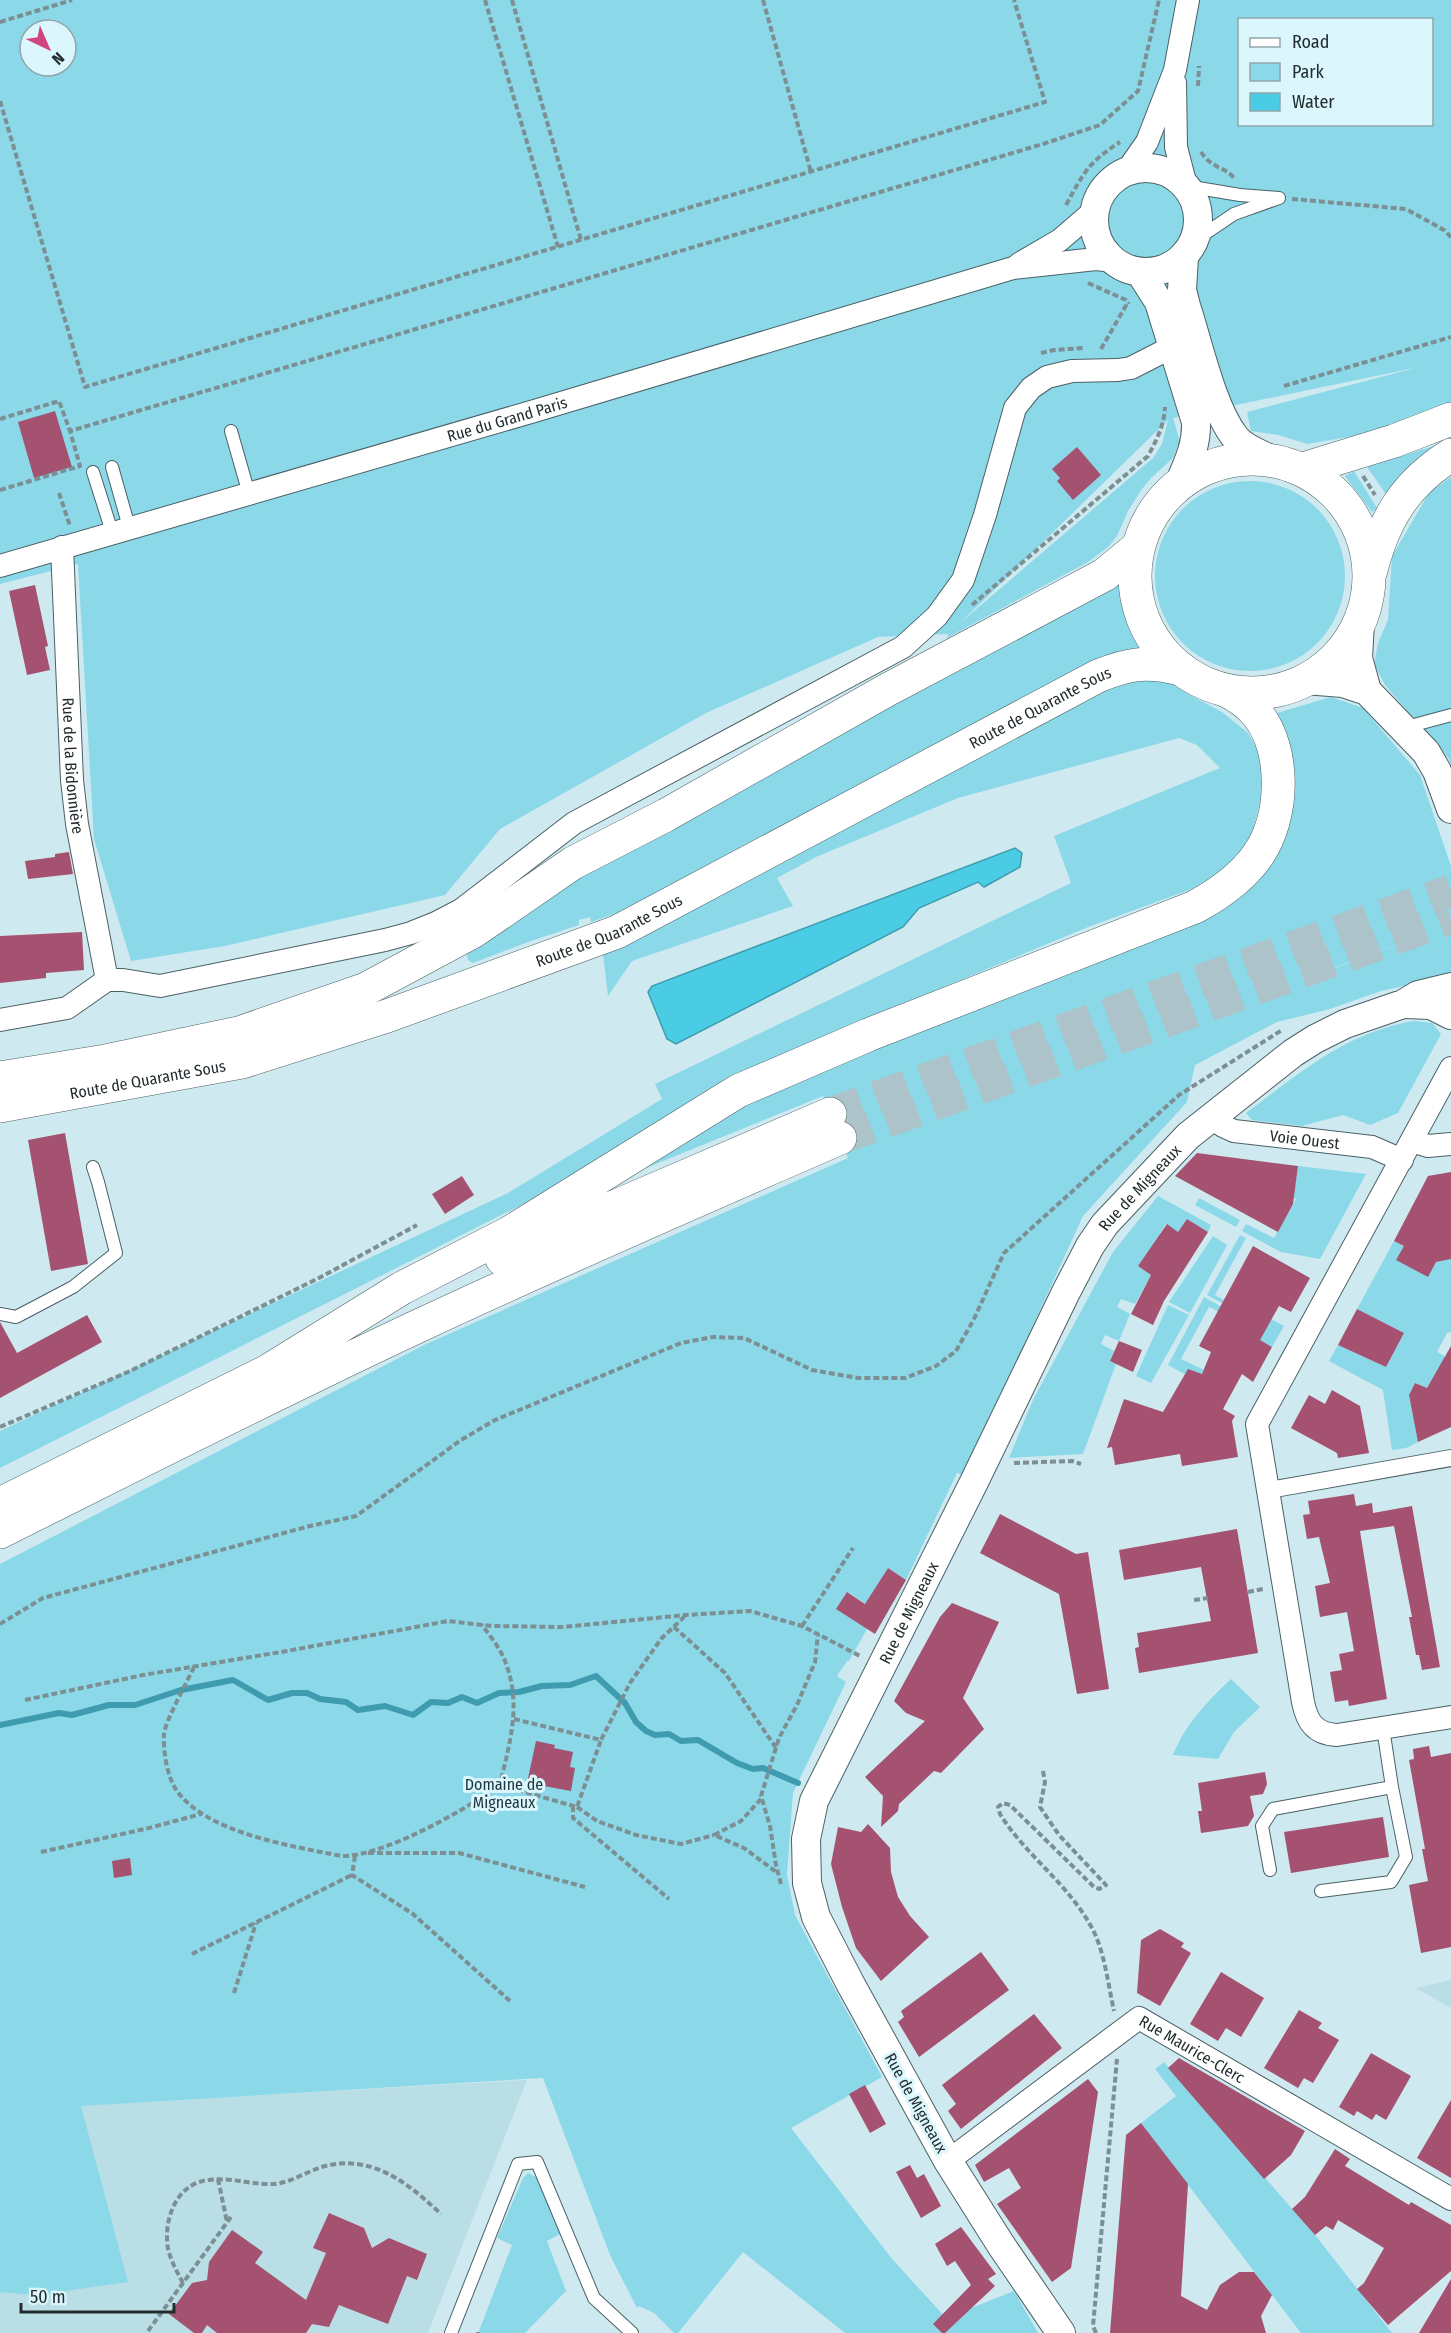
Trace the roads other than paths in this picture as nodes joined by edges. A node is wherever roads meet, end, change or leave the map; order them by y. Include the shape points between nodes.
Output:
1 (1188, 0) edge
2 (1175, 70) junction
3 (1126, 172) junction
4 (1186, 186) junction
5 (1096, 209) junction
6 (1189, 249) junction
7 (1113, 261) junction
8 (1013, 268) junction
9 (1136, 284) junction
10 (1174, 345) junction
11 (1451, 419) edge
12 (231, 431) dead end
13 (1451, 455) edge
14 (1270, 459) junction
15 (112, 467) dead end
16 (1303, 470) junction
17 (93, 472) dead end
18 (1179, 484) junction
19 (249, 494) junction
20 (121, 530) junction
21 (62, 547) junction
22 (1138, 547) junction
23 (0, 566) edge
24 (1370, 575) junction
25 (1360, 622) junction
26 (1181, 669) junction
27 (1305, 680) junction
28 (1225, 690) junction
29 (1366, 691) junction
30 (1451, 715) edge
31 (1403, 728) junction
32 (1451, 810) edge
33 (107, 980) junction
34 (1451, 987) edge
35 (1403, 1004) junction
36 (1451, 1015) edge
37 (0, 1020) edge
38 (1451, 1068) edge
39 (0, 1078) edge
40 (0, 1106) edge
41 (1211, 1116) junction
42 (1451, 1143) edge
43 (1407, 1151) junction
44 (93, 1167) dead end
45 (0, 1314) edge
46 (271, 1369) junction
47 (1451, 1458) edge
48 (1269, 1490) junction
49 (0, 1504) edge
50 (0, 1532) edge
51 (1451, 1717) edge
52 (1383, 1728) junction
53 (1392, 1787) junction
54 (1270, 1870) dead end
55 (1321, 1891) dead end
56 (948, 2161) junction
57 (1451, 2199) edge
58 (451, 2333) edge
59 (632, 2333) edge
60 (1061, 2333) edge

1 - 2 street
2 - 3 street via 1147,141
2 - 4 street via 1178,158
3 - 4 street via 1144,168 1163,171
3 - 5 street via 1106,187
4 - 6 street via 1199,218
4 - 6 lane via 1279,198 1234,214
5 - 7 street via 1096,234
5 - 8 street, Rue du Grand Paris via 1060,240
6 - 9 street via 1168,268
6 - 14 street via 1182,290 1220,413 1236,438
7 - 8 street, Rue du Grand Paris via 1096,259
7 - 9 street via 1126,268
8 - 19 street, Rue du Grand Paris
9 - 10 street via 1155,293
10 - 18 street via 1197,429 1193,452
10 - 33 street via 1131,368 1072,370 1047,377 1031,388 1015,408 963,580 937,616 903,647 574,823 488,891 436,923 385,940 160,986
11 - 16 main road
12 - 19 lane
13 - 24 main road, Route de Quarante Sous via 1426,473 1400,501 1382,533
14 - 16 main road, Route de Quarante Sous
14 - 18 main road, Route de Quarante Sous via 1219,463
15 - 20 lane
16 - 24 main road, Route de Quarante Sous via 1326,483 1352,513 1363,536
17 - 20 lane
18 - 22 main road, Route de Quarante Sous via 1161,501
19 - 20 street, Rue du Grand Paris
20 - 21 street, Rue du Grand Paris
21 - 23 street, Rue du Grand Paris
21 - 33 street, Rue de la Bidonnière via 74,802
22 - 26 main road, Route de Quarante Sous via 1135,581 1141,615 1157,645
22 - 39 main road, Route de Quarante Sous via 1104,575 573,863 474,932 366,989 238,1034
24 - 25 main road, Route de Quarante Sous
25 - 27 main road, Route de Quarante Sous via 1343,650
25 - 29 street via 1358,658
26 - 28 main road, Route de Quarante Sous
26 - 40 main road, Route de Quarante Sous via 1142,663 1098,676 617,932 387,1016 242,1062
27 - 28 main road, Route de Quarante Sous via 1258,693
27 - 29 street via 1343,683
28 - 46 main road via 1251,706 1266,728 1278,780 1273,818 1263,845 1249,866 1224,889 1195,907 868,1035 738,1091 509,1233 402,1288
29 - 31 street
30 - 31 lane
31 - 32 street via 1426,752
33 - 37 street via 67,1008
34 - 35 street, Rue de Migneaux via 1418,995
35 - 36 street, Rue de Migneaux via 1431,1005
35 - 41 street, Rue de Migneaux via 1315,1039
38 - 43 street
41 - 43 street, Voie Ouest via 1234,1131
41 - 56 street, Rue de Migneaux via 1132,1193 1090,1246 814,1801 806,1839 807,1883 816,1917
42 - 43 street, Voie Ouest
43 - 48 street via 1257,1424
44 - 45 lane via 116,1253 73,1287 16,1317
46 - 49 main road
46 - 50 main road via 607,1210 835,1126 624,1231 276,1394
47 - 48 street
48 - 52 street via 1303,1702 1310,1723 1327,1734
51 - 52 street
52 - 53 lane
53 - 54 lane via 1273,1809 1262,1826
53 - 55 lane via 1406,1857 1391,1882
56 - 57 street, Rue Maurice-Clerc via 1139,2018
56 - 60 street, Rue de Migneaux
58 - 59 lane via 518,2164 537,2162 594,2298

